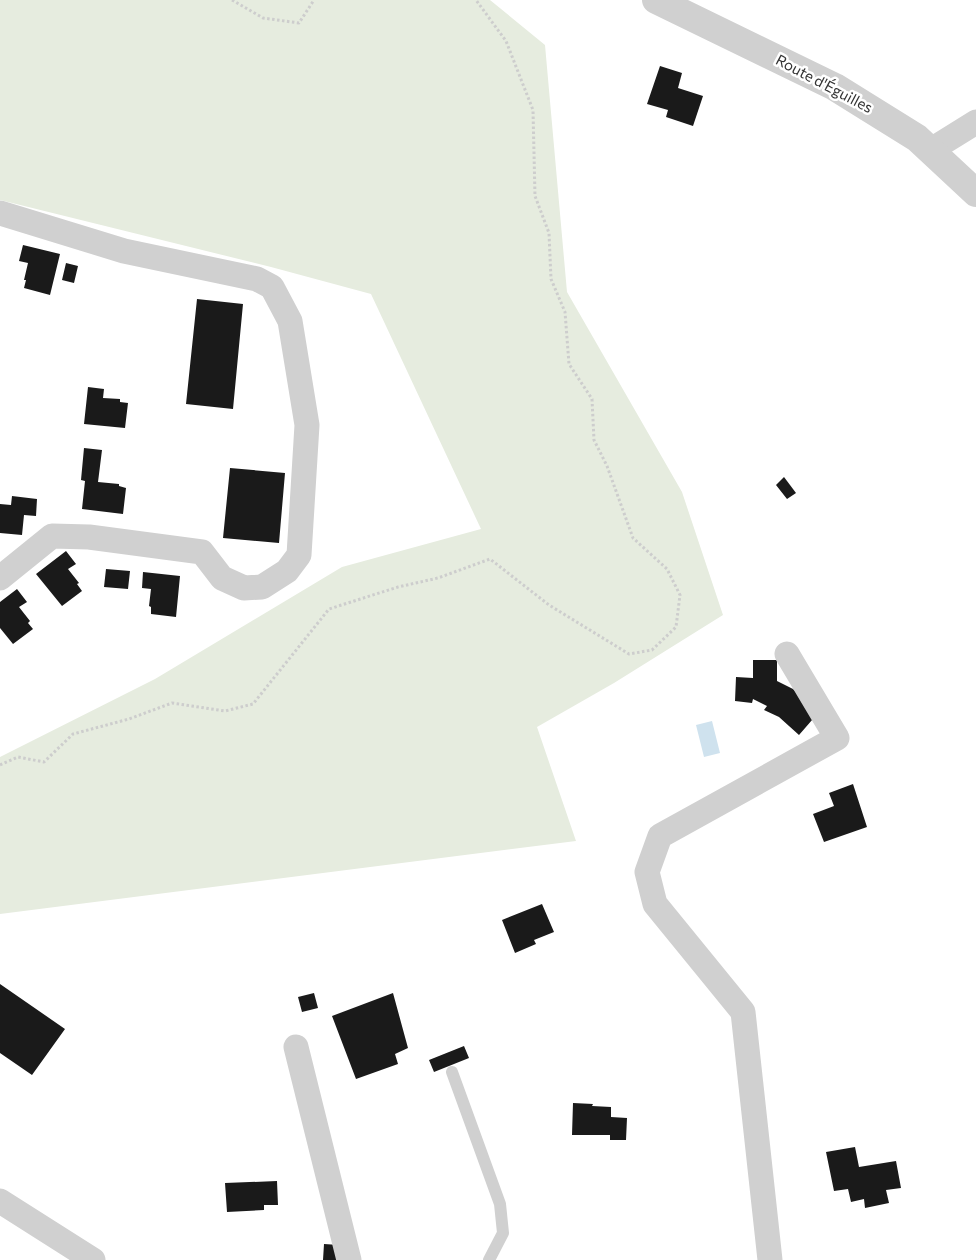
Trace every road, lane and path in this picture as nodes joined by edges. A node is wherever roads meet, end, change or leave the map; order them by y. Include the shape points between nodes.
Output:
1 (232, 0) edge
2 (314, 0) edge
3 (476, 0) edge
4 (656, 0) edge
5 (976, 122) edge
6 (931, 150) junction
7 (976, 192) edge
8 (0, 213) edge
9 (0, 578) edge
10 (787, 654) dead end
11 (0, 764) edge
12 (296, 1048) dead end
13 (452, 1072) dead end
14 (0, 1201) edge
15 (94, 1260) edge
16 (348, 1260) edge
17 (489, 1260) edge
18 (770, 1260) edge

1 - 2 path via 262,18 299,23
3 - 11 path via 506,41 533,110 535,196 549,233 552,279 565,312 569,364 592,399 594,440 633,538 667,568 680,595 676,627 652,650 628,654 549,605 490,559 438,578 329,609 253,704 225,711 172,703 73,734 44,762 18,757
4 - 6 street, Route d'Éguilles via 835,87
5 - 6 street
6 - 7 street, Route d'Éguilles
8 - 9 street via 124,252 257,279 272,287 290,321 307,425 298,555 287,571 262,587 244,588 222,578 202,552 89,537 52,536
10 - 18 street via 837,738 660,836 647,872 654,904 743,1012
12 - 16 street
13 - 17 lane via 500,1204 502,1233
14 - 15 street

